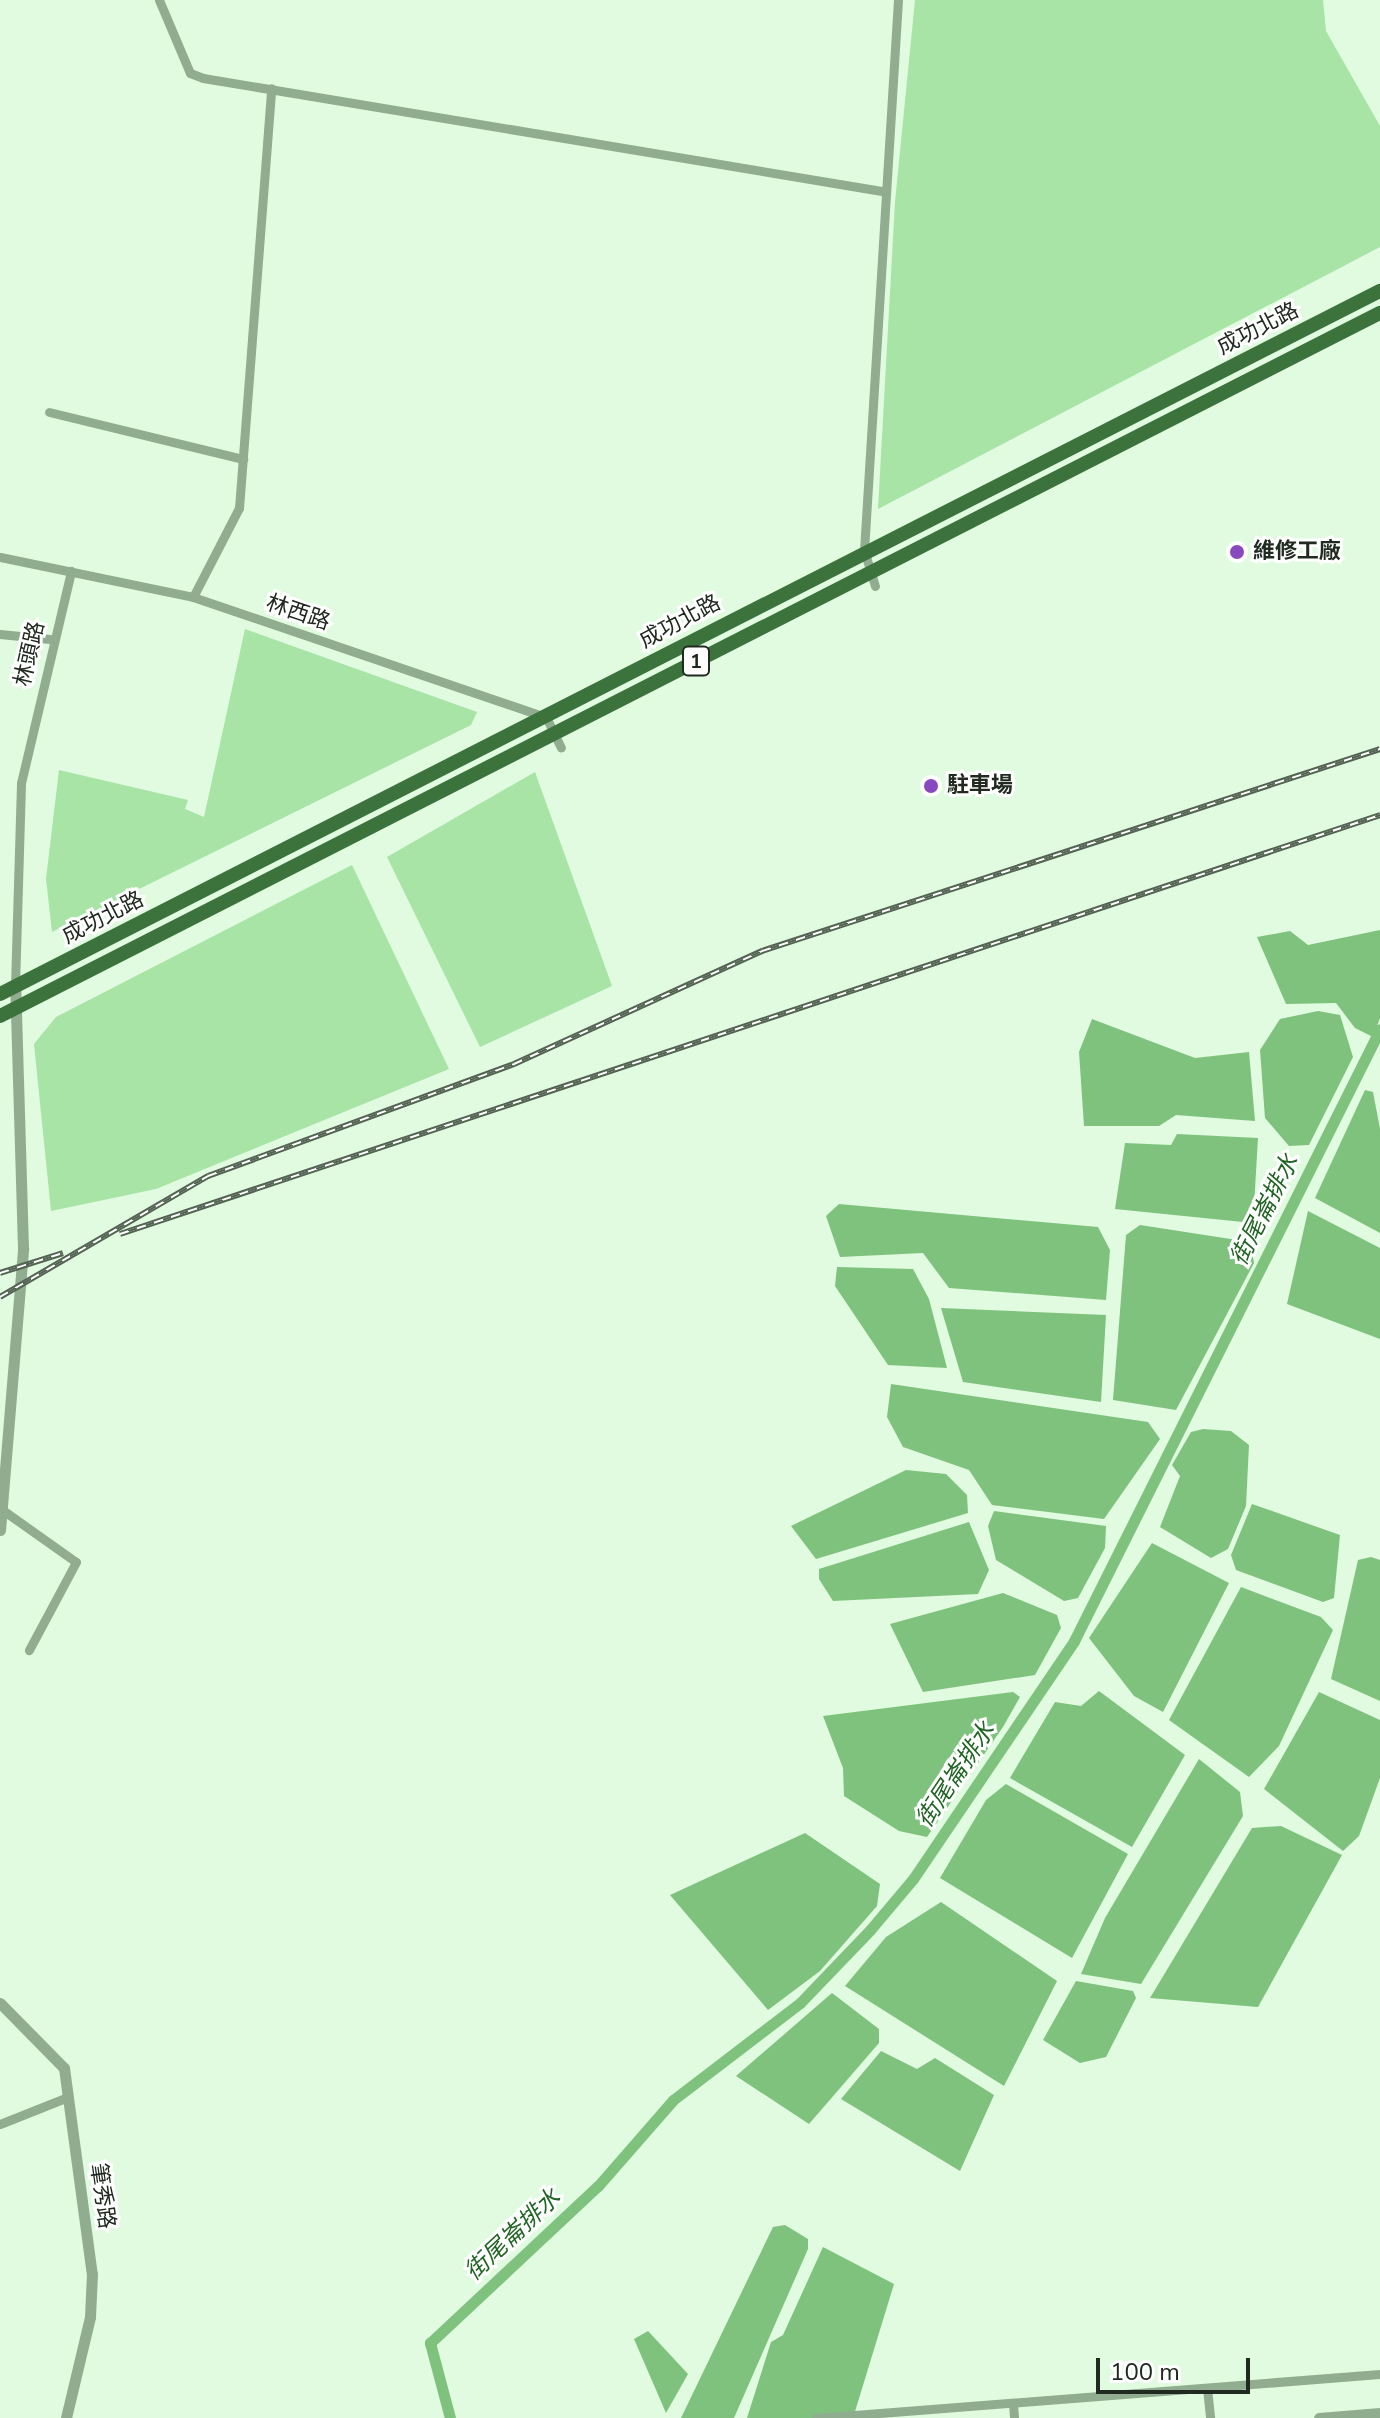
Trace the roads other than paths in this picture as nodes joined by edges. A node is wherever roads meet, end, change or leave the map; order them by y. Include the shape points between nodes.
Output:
1 (159, 0) edge
2 (898, 0) edge
3 (271, 88) junction
4 (882, 191) junction
5 (1380, 291) edge
6 (1380, 313) edge
7 (49, 412) dead end
8 (243, 459) junction
9 (864, 551) junction
10 (0, 557) edge
11 (71, 571) junction
12 (871, 571) junction
13 (875, 586) dead end
14 (193, 597) junction
15 (0, 634) edge
16 (50, 639) junction
17 (546, 717) junction
18 (555, 734) junction
19 (561, 748) dead end
20 (15, 986) junction
21 (0, 994) edge
22 (6, 1013) edge
23 (4, 1511) junction
24 (0, 1530) edge
25 (29, 1650) dead end
26 (0, 2003) edge
27 (68, 2097) junction
28 (0, 2124) edge
29 (1380, 2374) edge
30 (1207, 2388) junction
31 (1013, 2403) junction
32 (1380, 2413) edge
33 (839, 2417) edge
34 (66, 2418) edge
35 (816, 2418) edge
36 (1014, 2418) edge
37 (1210, 2418) edge
38 (1319, 2418) edge

1 - 3 street via 190,73
2 - 4 street
3 - 4 street
3 - 8 street
4 - 9 street
5 - 9 main road, 成功北路 / 1
6 - 12 main road, 成功北路 / 1
7 - 8 street
8 - 14 street via 239,508
9 - 12 street
9 - 17 main road, 成功北路 / 1
10 - 11 street, 林西路
11 - 14 street, 林西路
11 - 16 street, 林頭路
12 - 13 street
12 - 18 main road, 成功北路 / 1
14 - 17 street, 林西路
15 - 16 street
16 - 20 street, 林頭路 via 21,783
17 - 18 street
17 - 20 main road, 成功北路 / 1
18 - 19 street
18 - 22 main road, 成功北路 / 1
20 - 21 main road, 成功北路 / 1
20 - 22 street
22 - 23 street via 23,1248
23 - 24 street
23 - 25 street via 76,1562
26 - 27 street, 筆秀路 via 64,2068
27 - 28 street
27 - 34 street, 筆秀路 via 92,2274 90,2317
29 - 30 street
30 - 31 street
30 - 37 street
31 - 33 street
31 - 36 street
32 - 38 street
33 - 35 street

